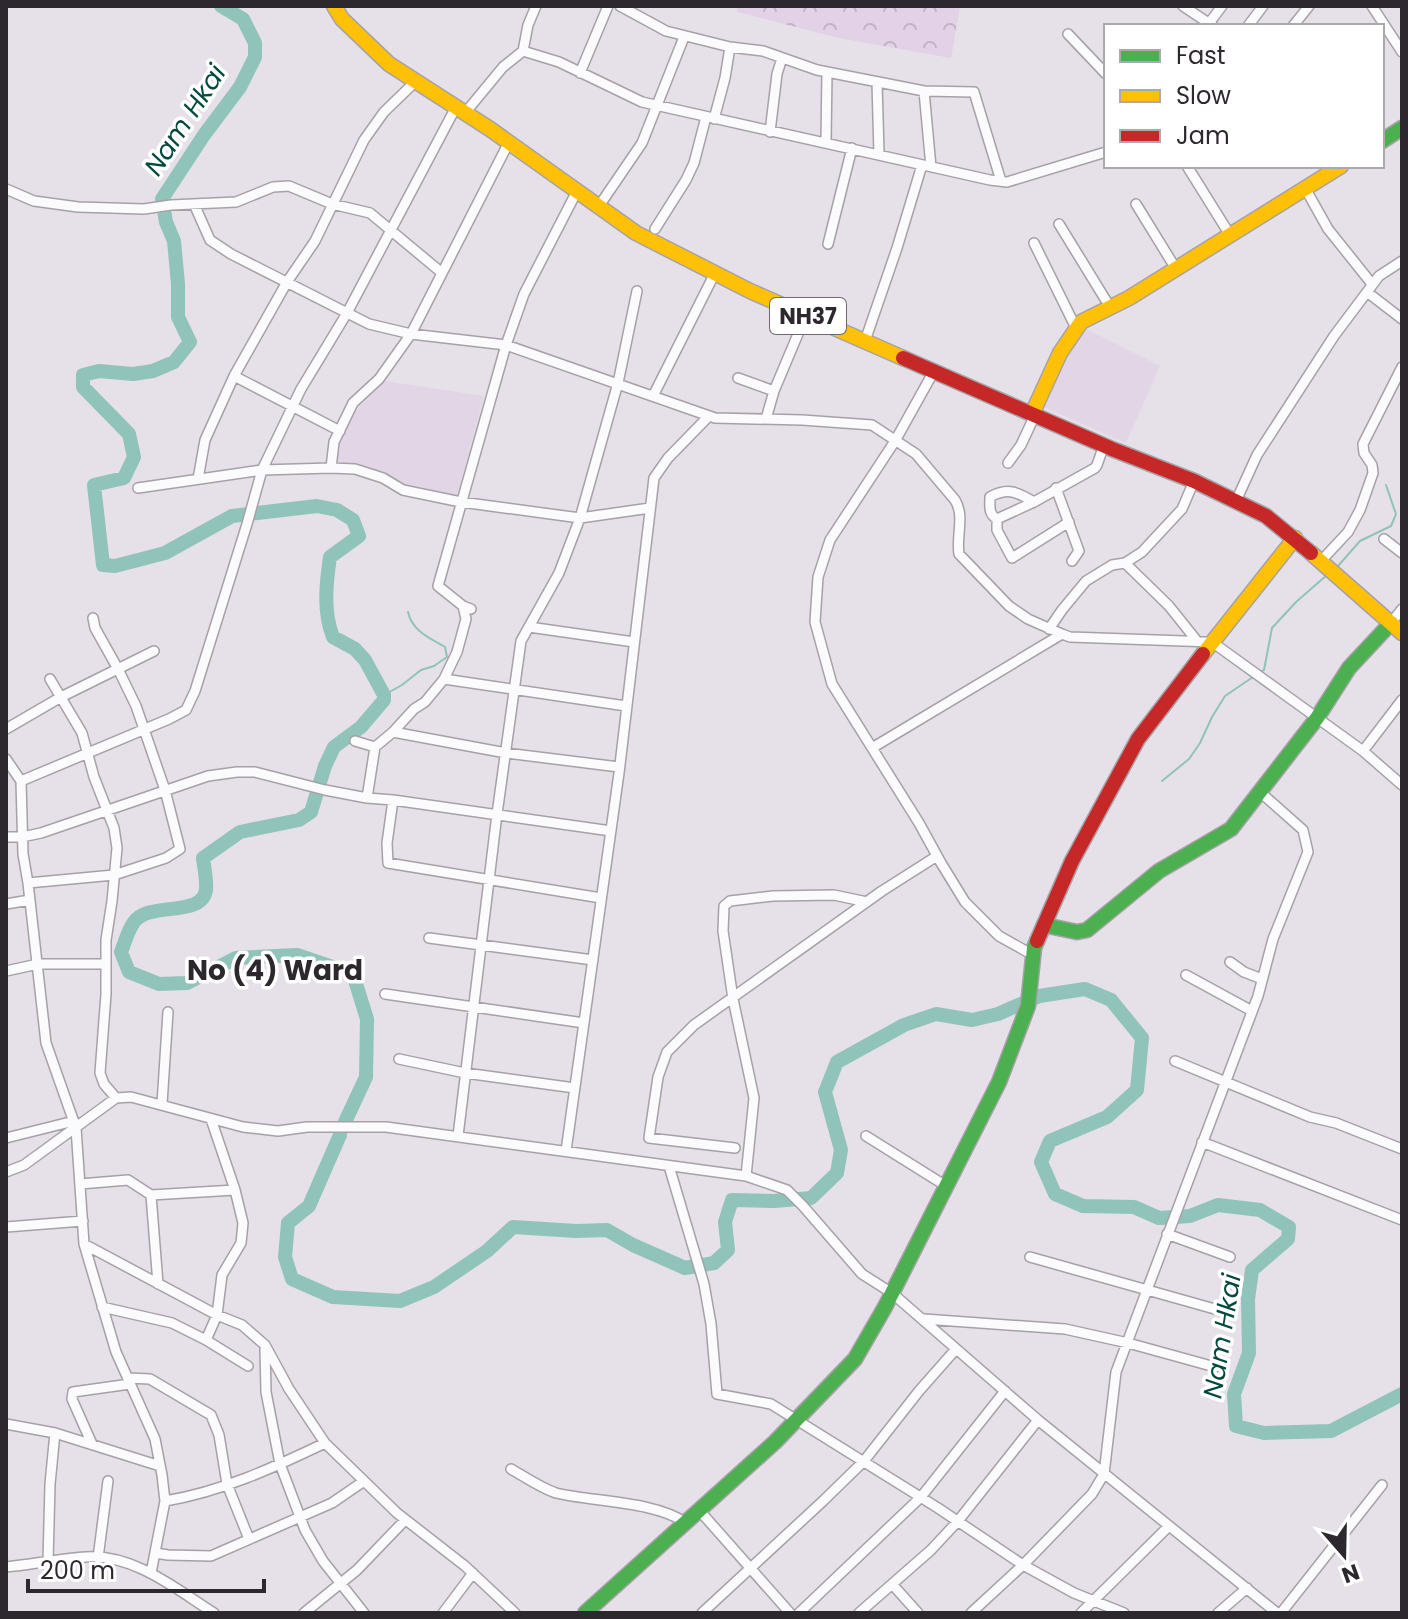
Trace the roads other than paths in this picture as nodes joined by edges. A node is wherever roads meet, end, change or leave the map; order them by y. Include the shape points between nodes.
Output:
1 (334, 6) edge
2 (536, 6) edge
3 (608, 6) edge
4 (620, 6) edge
5 (1222, 6) edge
6 (1263, 6) edge
7 (1309, 6) edge
8 (1372, 6) edge
9 (1186, 7) edge
10 (1209, 24) edge
11 (1211, 24) edge
12 (1250, 24) edge
13 (1295, 24) edge
14 (1384, 24) edge
15 (1384, 24) edge
16 (1068, 34) dead end
17 (684, 37) junction
18 (730, 47) junction
19 (523, 51) junction
20 (1402, 52) edge
21 (782, 58) junction
22 (827, 72) junction
23 (1104, 72) edge
24 (580, 73) junction
25 (416, 81) junction
26 (877, 82) junction
27 (924, 91) junction
28 (658, 106) junction
29 (460, 110) junction
30 (710, 118) junction
31 (1402, 128) edge
32 (770, 132) junction
33 (1384, 140) edge
34 (509, 142) junction
35 (826, 142) junction
36 (852, 148) junction
37 (1104, 153) edge
38 (879, 154) junction
39 (926, 166) junction
40 (1188, 168) edge
41 (1338, 168) edge
42 (1001, 181) junction
43 (1305, 188) junction
44 (6, 189) edge
45 (577, 191) junction
46 (194, 204) junction
47 (332, 204) junction
48 (1136, 204) dead end
49 (599, 206) junction
50 (1059, 224) dead end
51 (655, 229) dead end
52 (391, 230) junction
53 (1230, 235) junction
54 (1034, 243) dead end
55 (828, 244) dead end
56 (1402, 261) edge
57 (1176, 269) junction
58 (442, 273) junction
59 (715, 273) junction
60 (287, 282) junction
61 (1370, 288) junction
62 (637, 291) dead end
63 (1110, 307) junction
64 (347, 313) junction
65 (806, 315) junction
66 (1402, 319) edge
67 (1076, 328) junction
68 (411, 334) junction
69 (865, 341) junction
70 (506, 345) junction
71 (1402, 367) edge
72 (934, 371) junction
73 (234, 376) junction
74 (738, 378) dead end
75 (618, 383) junction
76 (774, 391) junction
77 (653, 396) junction
78 (292, 407) junction
79 (1033, 414) junction
80 (709, 416) junction
81 (766, 419) junction
82 (340, 431) junction
83 (895, 441) junction
84 (1104, 445) junction
85 (1008, 463) dead end
86 (331, 468) junction
87 (262, 470) junction
88 (198, 479) junction
89 (1194, 481) junction
90 (138, 488) dead end
91 (1056, 488) junction
92 (1236, 501) junction
93 (461, 502) junction
94 (1034, 502) junction
95 (650, 508) junction
96 (580, 518) junction
97 (997, 519) junction
98 (1069, 522) junction
99 (1295, 538) junction
100 (1384, 539) dead end
101 (1402, 553) edge
102 (1072, 561) dead end
103 (1320, 562) junction
104 (1125, 563) junction
105 (1402, 609) edge
106 (93, 618) dead end
107 (529, 627) junction
108 (1396, 628) edge
109 (1049, 629) junction
110 (1062, 634) junction
111 (1204, 641) junction
112 (634, 642) junction
113 (154, 651) dead end
114 (118, 669) junction
115 (50, 679) dead end
116 (444, 679) junction
117 (515, 688) junction
118 (61, 697) junction
119 (1402, 700) edge
120 (626, 706) junction
121 (1317, 718) junction
122 (6, 729) edge
123 (144, 730) junction
124 (393, 732) junction
125 (355, 741) dead end
126 (375, 747) junction
127 (872, 748) junction
128 (1363, 751) junction
129 (88, 753) junction
130 (506, 753) junction
131 (6, 759) edge
132 (619, 767) junction
133 (21, 781) junction
134 (1402, 785) edge
135 (165, 790) junction
136 (1259, 791) junction
137 (367, 798) junction
138 (393, 800) junction
139 (108, 811) junction
140 (497, 814) junction
141 (611, 831) junction
142 (6, 837) edge
143 (22, 837) junction
144 (937, 856) junction
145 (114, 875) junction
146 (489, 879) junction
147 (28, 883) junction
148 (601, 898) junction
149 (30, 900) junction
150 (867, 902) junction
151 (6, 904) edge
152 (1044, 925) junction
153 (429, 938) dead end
154 (481, 944) junction
155 (1033, 955) junction
156 (593, 960) junction
157 (1230, 962) dead end
158 (38, 964) junction
159 (106, 964) junction
160 (6, 971) edge
161 (1186, 975) dead end
162 (1262, 979) junction
163 (385, 994) dead end
164 (733, 999) junction
165 (473, 1007) junction
166 (1252, 1011) junction
167 (168, 1012) dead end
168 (584, 1023) junction
169 (399, 1059) dead end
170 (1175, 1061) dead end
171 (465, 1073) junction
172 (1226, 1082) junction
173 (575, 1088) junction
174 (116, 1098) junction
175 (162, 1104) junction
176 (211, 1119) junction
177 (75, 1125) junction
178 (458, 1136) junction
179 (866, 1136) dead end
180 (6, 1138) edge
181 (1202, 1142) junction
182 (735, 1148) dead end
183 (1402, 1149) edge
184 (566, 1151) junction
185 (669, 1166) junction
186 (6, 1172) edge
187 (746, 1176) junction
188 (80, 1184) junction
189 (946, 1186) junction
190 (235, 1190) junction
191 (151, 1195) junction
192 (1402, 1220) edge
193 (83, 1221) junction
194 (6, 1227) edge
195 (1169, 1230) junction
196 (84, 1244) junction
197 (1030, 1257) dead end
198 (1230, 1257) dead end
199 (158, 1284) junction
200 (1147, 1289) junction
201 (892, 1293) junction
202 (102, 1307) junction
203 (1229, 1313) dead end
204 (217, 1315) junction
205 (922, 1319) junction
206 (206, 1340) junction
207 (1128, 1343) junction
208 (265, 1345) junction
209 (956, 1349) junction
210 (248, 1366) dead end
211 (1215, 1367) dead end
212 (129, 1381) junction
213 (1005, 1391) junction
214 (798, 1419) junction
215 (1038, 1420) junction
216 (6, 1424) edge
217 (55, 1433) junction
218 (325, 1443) junction
219 (92, 1444) junction
220 (864, 1461) junction
221 (280, 1464) junction
222 (160, 1466) junction
223 (511, 1469) dead end
224 (1104, 1474) junction
225 (108, 1481) dead end
226 (364, 1481) junction
227 (227, 1484) junction
228 (1382, 1485) dead end
229 (921, 1497) junction
230 (165, 1501) junction
231 (699, 1510) junction
232 (300, 1516) junction
233 (405, 1520) junction
234 (958, 1521) junction
235 (686, 1523) junction
236 (1169, 1526) junction
237 (249, 1539) junction
238 (155, 1553) junction
239 (98, 1558) junction
240 (48, 1562) junction
241 (1023, 1565) junction
242 (6, 1567) edge
243 (751, 1568) junction
244 (151, 1573) junction
245 (473, 1573) junction
246 (340, 1583) junction
247 (892, 1584) junction
248 (1247, 1588) junction
249 (1094, 1601) junction
250 (214, 1613) edge
251 (304, 1613) edge
252 (364, 1613) edge
253 (443, 1613) edge
254 (515, 1613) edge
255 (585, 1613) edge
256 (702, 1613) edge
257 (790, 1613) edge
258 (799, 1613) edge
259 (859, 1613) edge
260 (918, 1613) edge
261 (971, 1613) edge
262 (1081, 1613) edge
263 (1124, 1613) edge
264 (1218, 1613) edge
265 (1279, 1613) edge

1 - 25 main road, NH37 via 389,64
2 - 19 street
3 - 24 street
4 - 17 street
5 - 11 street
6 - 12 street
7 - 13 street
8 - 14 street
9 - 10 street
15 - 20 street
16 - 23 street
17 - 18 street
17 - 28 street
18 - 21 street
18 - 30 street
19 - 24 street
19 - 29 street
21 - 22 street
21 - 32 street
22 - 26 street
22 - 35 street
24 - 28 street
25 - 29 main road, NH37
25 - 47 street via 364,140
26 - 27 street
26 - 38 street
27 - 39 street
27 - 42 street via 974,92
28 - 30 street
28 - 49 street via 642,143
29 - 34 main road, NH37
29 - 52 street
30 - 32 street
30 - 51 street via 690,172
31 - 33 main road
32 - 35 street
34 - 45 main road, NH37
34 - 58 street
35 - 36 street
36 - 38 street
36 - 55 street
37 - 42 street
38 - 39 street
39 - 42 street
39 - 69 street
40 - 53 street
41 - 43 main road
43 - 53 main road
43 - 61 street
44 - 46 street via 34,201 78,207
45 - 49 main road, NH37
45 - 70 street via 524,294
46 - 47 street via 236,202 289,186
46 - 60 street via 210,240
47 - 52 street via 370,213
47 - 60 street
48 - 57 street
49 - 59 main road, NH37 via 636,233
50 - 63 street
52 - 58 street
52 - 64 street
53 - 57 main road
54 - 67 street
56 - 61 street
57 - 63 main road
58 - 68 street
59 - 65 main road, NH37
59 - 77 street
60 - 64 street
60 - 73 street
61 - 66 street
61 - 92 street via 1257,455
62 - 75 street
63 - 67 main road
64 - 68 street
64 - 78 street
65 - 69 main road, NH37
65 - 76 street
67 - 79 main road
68 - 70 street
68 - 82 street via 379,379 353,403
69 - 72 main road, NH37
70 - 75 street
70 - 93 street
71 - 103 street via 1363,444 1373,473 1360,510
72 - 79 main road, NH37
72 - 83 street
73 - 78 street
73 - 88 street via 205,440
74 - 76 street
75 - 77 street
75 - 96 street
76 - 81 street
77 - 80 street
78 - 82 street
78 - 87 street
79 - 84 main road, NH37
79 - 85 street
80 - 81 street
80 - 95 street via 654,478
81 - 83 street via 872,425
82 - 86 street
83 - 109 street via 916,454 959,506 957,545 967,564 1009,606
83 - 127 street via 830,540 818,577 815,622 832,684
84 - 89 main road, NH37
84 - 91 street via 1095,468
86 - 87 street
86 - 93 street via 355,469 403,490
87 - 88 street
87 - 123 street via 195,691 186,710
88 - 90 street
89 - 92 main road, NH37
89 - 104 street via 1182,509
91 - 94 street
91 - 98 street
92 - 99 main road, NH37
93 - 96 street
93 - 116 street via 438,586 467,608 466,619
94 - 97 street
94 - 97 street via 1013,491 998,493 990,497 989,510
95 - 96 street
95 - 112 street
96 - 107 street via 559,573
97 - 98 street via 1012,558
98 - 102 street via 1079,551
99 - 103 main road, NH37
99 - 111 main road
100 - 101 street
103 - 108 main road, NH37
104 - 109 street via 1086,581
104 - 111 street
105 - 108 street
106 - 114 street
107 - 112 street
107 - 117 street via 521,641
108 - 121 main road via 1349,668
109 - 110 street
110 - 111 street
110 - 127 street
111 - 121 street
111 - 152 main road via 1138,739
112 - 120 street
113 - 114 street
114 - 118 street
114 - 123 street
115 - 118 street
116 - 117 street
116 - 124 street
117 - 120 street
117 - 130 street
118 - 122 street
118 - 129 street
119 - 128 street
120 - 132 street
121 - 128 street
121 - 136 main road
123 - 129 street
123 - 135 street
124 - 126 street
124 - 130 street
125 - 126 street
126 - 137 street
127 - 144 street
128 - 134 street
129 - 133 street
129 - 139 street
130 - 132 street
130 - 140 street
131 - 133 street
132 - 141 street
133 - 143 street
135 - 137 street via 208,776 255,772
135 - 139 street
135 - 145 street via 180,849
136 - 152 main road via 1231,829 1159,871 1087,930
136 - 162 street via 1303,830 1308,852
137 - 138 street
138 - 140 street
138 - 146 street via 388,863
139 - 143 street
139 - 145 street via 117,848
140 - 141 street
140 - 146 street
141 - 148 street
142 - 143 street
143 - 147 street
144 - 150 street
144 - 155 street via 979,918
145 - 147 street
145 - 159 street
146 - 148 street
146 - 154 street
147 - 149 street
148 - 156 street
149 - 151 street
149 - 158 street
150 - 164 street
150 - 164 street via 834,895 730,901 724,906 723,931
152 - 155 main road
153 - 154 street
154 - 156 street
154 - 165 street
155 - 189 main road via 1029,1000 999,1082
156 - 168 street
157 - 162 street
158 - 159 street
158 - 160 street
158 - 177 street via 46,1043
159 - 174 street via 100,1073
161 - 166 street
162 - 166 street
163 - 165 street
164 - 182 street via 694,1025 667,1052 649,1138
164 - 187 street via 755,1106
165 - 168 street
165 - 171 street
166 - 172 street
167 - 175 street
168 - 173 street
169 - 171 street
170 - 172 street
171 - 173 street
171 - 178 street
172 - 181 street
172 - 183 street
173 - 184 street
174 - 175 street
174 - 177 street
175 - 176 street
176 - 178 street via 278,1131 386,1127
176 - 190 street
177 - 180 street
177 - 186 street via 24,1165
177 - 188 street
178 - 184 street
179 - 189 street
181 - 192 street
181 - 195 street
184 - 185 street
185 - 187 street
185 - 214 street via 704,1284 717,1394 771,1404
187 - 201 street via 787,1190 862,1274
188 - 191 street via 128,1180
188 - 193 street
189 - 201 main road
190 - 191 street
190 - 204 street via 243,1223 241,1243 222,1275
191 - 199 street
193 - 194 street
193 - 196 street
195 - 198 street
195 - 200 street
196 - 199 street
196 - 202 street
197 - 200 street
199 - 204 street
200 - 203 street
200 - 207 street
201 - 205 street
201 - 214 main road via 855,1359
202 - 206 street via 172,1323
202 - 212 street
204 - 206 street
204 - 208 street via 242,1325
205 - 207 street via 1065,1329
205 - 209 street
206 - 210 street
207 - 211 street
207 - 224 street via 1116,1372
208 - 218 street
208 - 221 street via 266,1392
209 - 213 street
209 - 220 street
212 - 219 street via 73,1392
212 - 222 street via 155,1439
212 - 227 street via 150,1379 211,1415
213 - 215 street
213 - 229 street
214 - 220 street
214 - 231 main road
215 - 224 street
215 - 234 street
216 - 217 street
217 - 219 street
217 - 240 street
218 - 221 street
218 - 226 street
219 - 222 street
220 - 229 street
220 - 243 street
221 - 227 street
221 - 232 street
222 - 230 street
223 - 235 street via 554,1492 656,1510
224 - 236 street
224 - 241 street via 1092,1494
225 - 239 street
226 - 232 street
226 - 233 street
227 - 230 street
227 - 237 street
228 - 265 street
229 - 234 street
229 - 258 street
230 - 238 street
231 - 235 main road
231 - 243 street
232 - 237 street
232 - 246 street
233 - 245 street
233 - 246 street
234 - 241 street
234 - 247 street
235 - 255 main road
236 - 248 street
236 - 249 street
237 - 238 street via 211,1556
238 - 244 street
239 - 240 street
239 - 244 street
240 - 242 street
241 - 249 street
241 - 261 street
243 - 256 street
243 - 257 street
244 - 250 street
245 - 253 street
245 - 254 street
246 - 251 street
246 - 252 street
247 - 259 street
247 - 260 street
248 - 264 street
248 - 265 street
249 - 262 street
249 - 263 street

